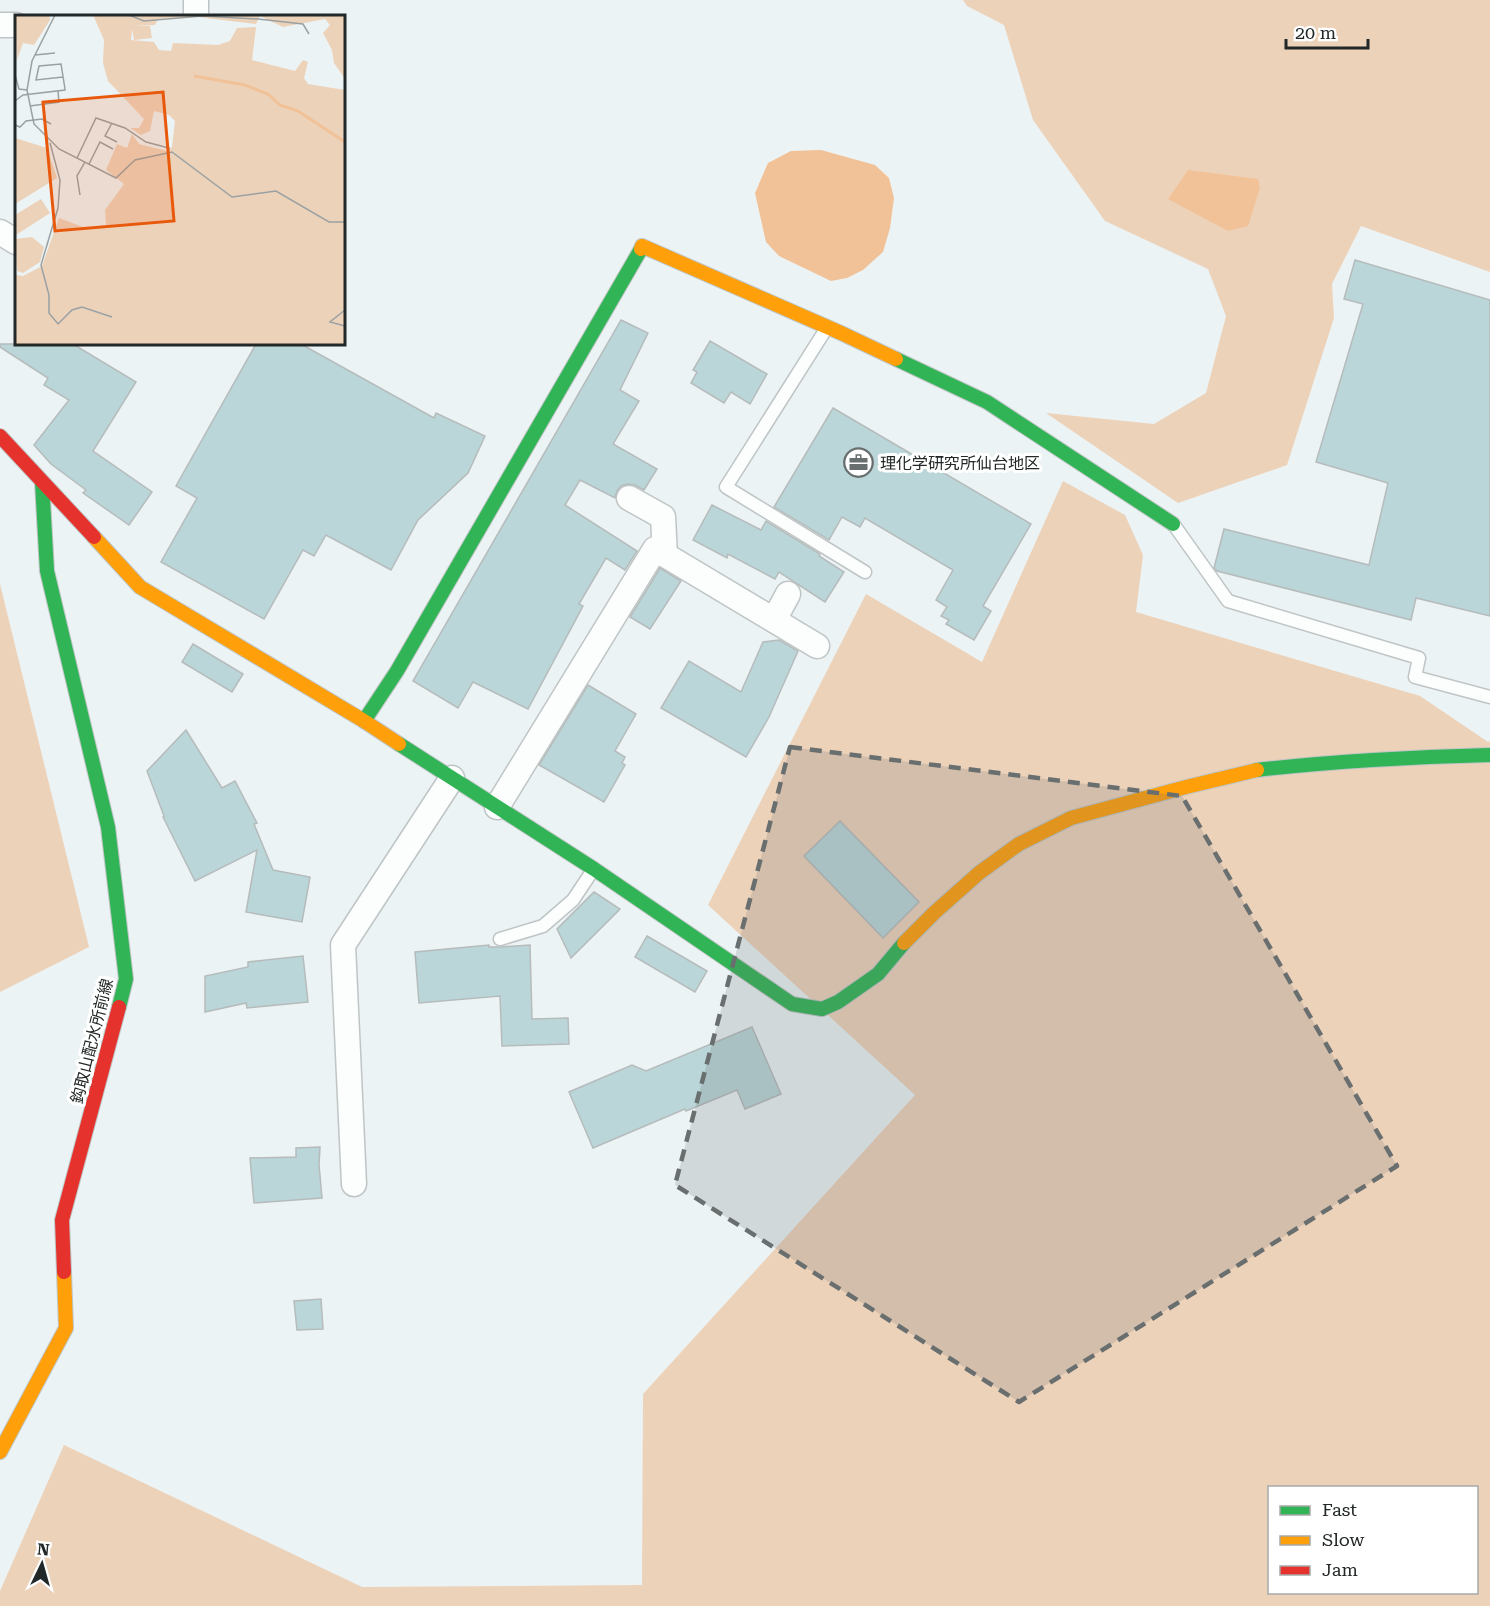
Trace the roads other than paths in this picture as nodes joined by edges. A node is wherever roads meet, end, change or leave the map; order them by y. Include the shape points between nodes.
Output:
1 (0, 232) edge
2 (15, 241) edge
3 (827, 327) junction
4 (0, 436) edge
5 (42, 482) junction
6 (628, 498) dead end
7 (1173, 524) joint
8 (665, 555) junction
9 (865, 572) dead end
10 (788, 594) dead end
11 (774, 620) junction
12 (817, 646) dead end
13 (1490, 697) edge
14 (364, 721) junction
15 (1490, 756) edge
16 (453, 778) junction
17 (497, 807) junction
18 (594, 869) junction
19 (500, 939) dead end
20 (354, 1184) dead end
21 (0, 1452) edge

1 - 2 street
3 - 7 street via 987,402
3 - 9 lane via 726,487
3 - 14 street via 642,246 397,672
4 - 5 street
5 - 14 street via 140,587
5 - 21 street, 鈎取山配水所前線 via 47,571 108,827 126,979 62,1220 66,1328
6 - 8 street via 663,517
7 - 13 lane via 1228,601 1419,658 1415,677
8 - 11 street
8 - 17 street via 656,549
10 - 11 street
11 - 12 street
14 - 16 street
15 - 18 street via 1416,757 1258,770 1071,818 1019,844 979,873 934,912 878,974 822,1009 792,1004
16 - 17 street
16 - 20 street via 343,945
17 - 18 street
18 - 19 lane via 573,900 543,926

